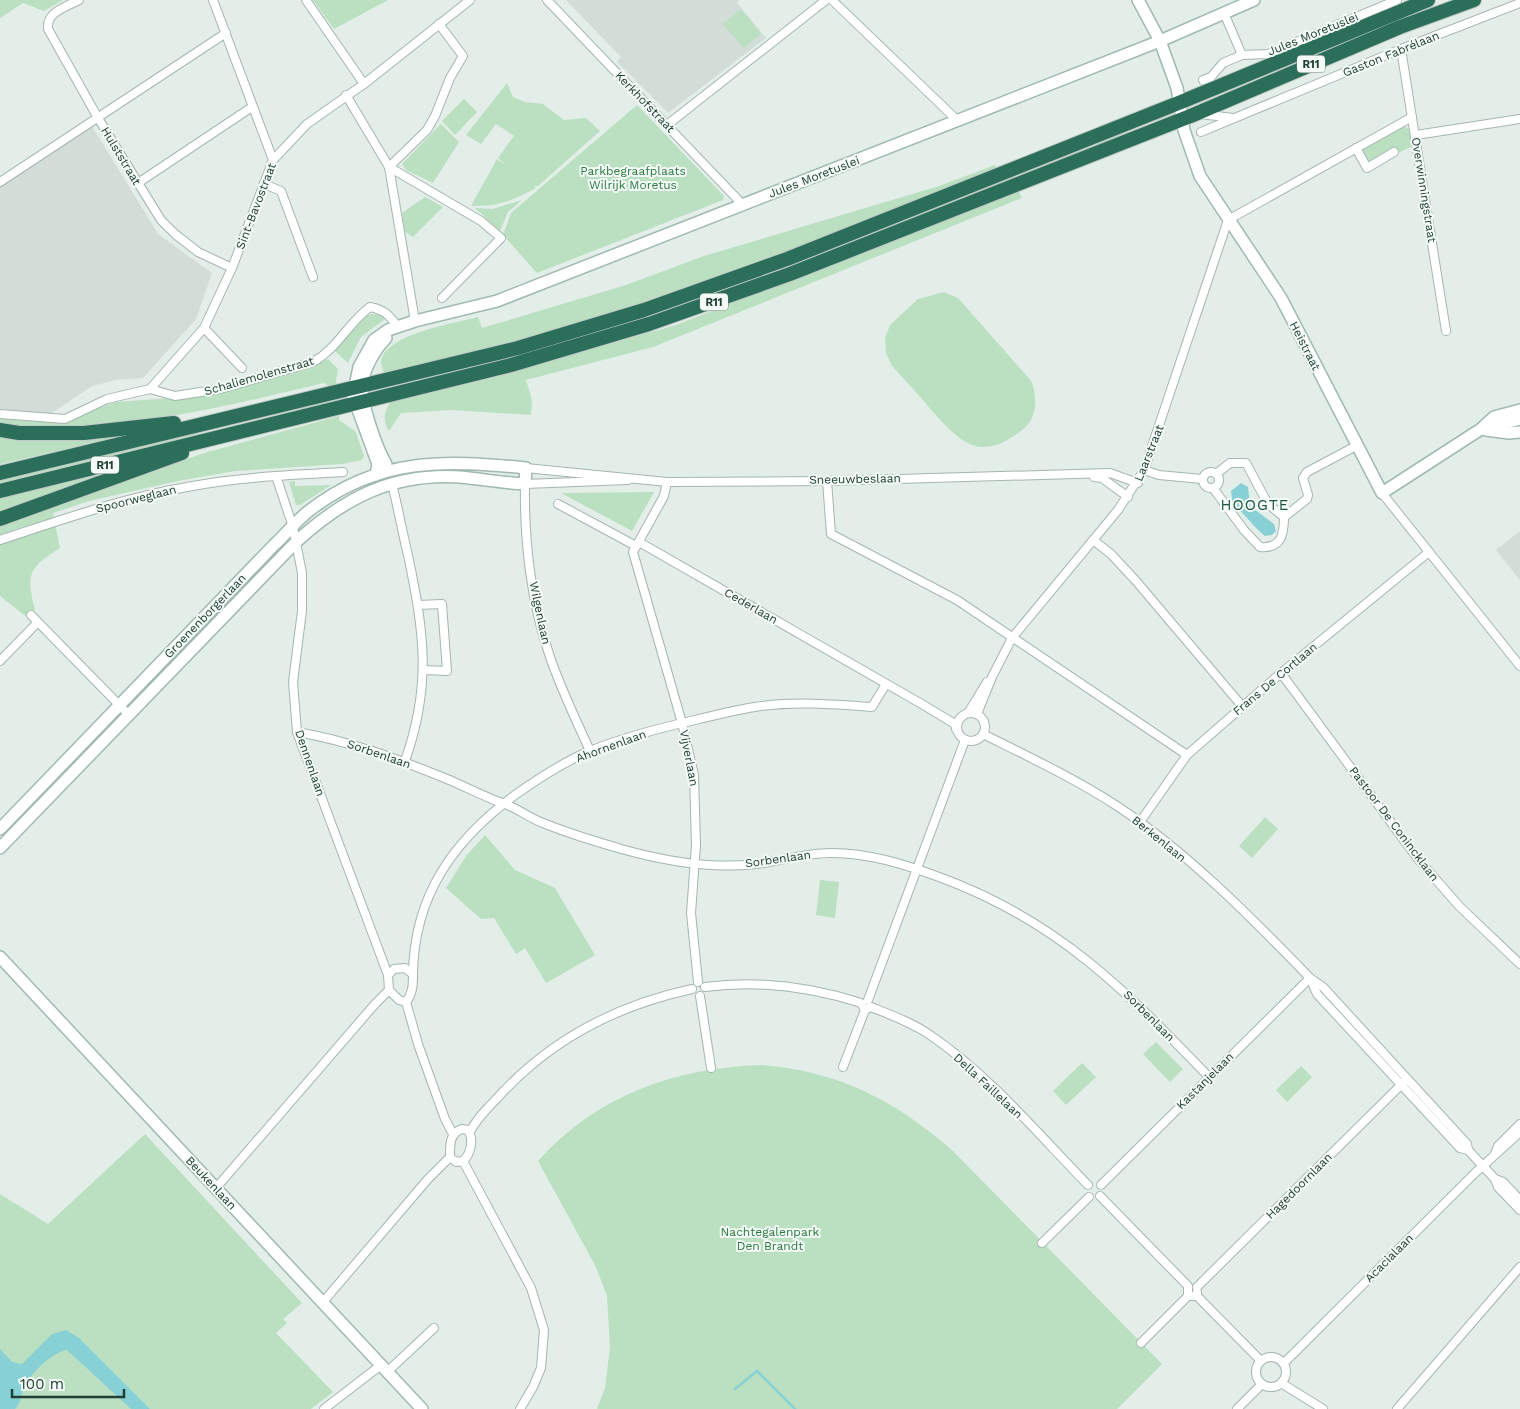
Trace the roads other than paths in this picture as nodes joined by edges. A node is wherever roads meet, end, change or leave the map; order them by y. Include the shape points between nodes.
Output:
1 (79, 0) edge
2 (213, 0) edge
3 (306, 0) edge
4 (470, 0) edge
5 (547, 0) edge
6 (826, 0) edge
7 (832, 0) edge
8 (1138, 0) edge
9 (1254, 0) edge
10 (1397, 0) edge
11 (1428, 0) edge
12 (1474, 0) edge
13 (1520, 3) edge
14 (1224, 13) junction
15 (439, 24) junction
16 (226, 33) junction
17 (1160, 41) junction
18 (1401, 49) junction
19 (1242, 55) junction
20 (1203, 80) dead end
21 (364, 84) junction
22 (346, 96) junction
23 (1181, 102) junction
24 (252, 106) junction
25 (1187, 116) junction
26 (1412, 117) junction
27 (98, 118) junction
28 (1234, 119) junction
29 (1520, 119) edge
30 (958, 121) junction
31 (667, 125) junction
32 (1201, 132) dead end
33 (1416, 135) junction
34 (1356, 148) junction
35 (1394, 152) dead end
36 (273, 160) junction
37 (389, 167) junction
38 (0, 182) edge
39 (138, 183) junction
40 (264, 184) junction
41 (743, 205) junction
42 (1228, 220) junction
43 (232, 268) junction
44 (313, 277) dead end
45 (442, 298) dead end
46 (415, 321) junction
47 (398, 327) junction
48 (204, 328) junction
49 (1446, 331) dead end
50 (242, 368) dead end
51 (358, 387) junction
52 (150, 389) junction
53 (360, 402) junction
54 (1520, 410) edge
55 (0, 414) edge
56 (1520, 419) edge
57 (206, 423) junction
58 (1481, 429) junction
59 (0, 430) edge
60 (1520, 432) edge
61 (210, 439) junction
62 (1356, 446) junction
63 (526, 468) junction
64 (391, 470) junction
65 (1144, 470) junction
66 (343, 472) dead end
67 (0, 473) edge
68 (376, 474) junction
69 (1076, 474) junction
70 (1216, 474) junction
71 (276, 476) junction
72 (1202, 479) junction
73 (634, 480) junction
74 (827, 480) junction
75 (667, 482) junction
76 (1138, 482) junction
77 (392, 484) junction
78 (525, 484) junction
79 (1213, 488) junction
80 (0, 491) edge
81 (1382, 494) junction
82 (1128, 497) junction
83 (558, 504) dead end
84 (1284, 517) junction
85 (0, 519) edge
86 (292, 527) junction
87 (0, 540) edge
88 (1093, 540) junction
89 (296, 542) junction
90 (637, 544) junction
91 (1428, 552) junction
92 (418, 605) junction
93 (30, 615) dead end
94 (38, 623) junction
95 (1012, 638) junction
96 (0, 661) edge
97 (1520, 666) edge
98 (424, 670) junction
99 (1281, 673) junction
100 (992, 677) junction
101 (886, 684) junction
102 (920, 703) junction
103 (119, 706) junction
104 (1242, 706) junction
105 (968, 713) junction
106 (977, 714) junction
107 (129, 715) junction
108 (959, 719) junction
109 (682, 723) junction
110 (956, 729) junction
111 (297, 732) junction
112 (983, 734) junction
113 (965, 740) junction
114 (590, 751) junction
115 (1187, 755) junction
116 (405, 761) junction
117 (504, 803) junction
118 (1140, 822) junction
119 (0, 829) edge
120 (0, 848) edge
121 (694, 862) junction
122 (918, 869) junction
123 (0, 957) edge
124 (1520, 964) edge
125 (413, 974) junction
126 (388, 975) junction
127 (1310, 978) junction
128 (698, 982) junction
129 (705, 987) junction
130 (692, 989) junction
131 (389, 990) junction
132 (700, 996) junction
133 (406, 1002) junction
134 (866, 1005) junction
135 (844, 1067) dead end
136 (711, 1068) dead end
137 (1210, 1077) junction
138 (1407, 1079) junction
139 (1400, 1085) junction
140 (1520, 1124) edge
141 (470, 1132) junction
142 (1520, 1132) edge
143 (453, 1134) junction
144 (1468, 1150) junction
145 (1495, 1154) junction
146 (450, 1157) junction
147 (463, 1161) junction
148 (1483, 1166) junction
149 (1496, 1179) junction
150 (1088, 1185) junction
151 (1101, 1185) junction
152 (216, 1188) junction
153 (1100, 1196) junction
154 (1089, 1197) junction
155 (1520, 1200) edge
156 (1520, 1210) edge
157 (1042, 1243) dead end
158 (1520, 1266) edge
159 (1188, 1286) junction
160 (1197, 1287) junction
161 (1188, 1296) junction
162 (1197, 1296) junction
163 (326, 1300) junction
164 (434, 1328) dead end
165 (1141, 1343) dead end
166 (1262, 1361) junction
167 (1284, 1362) junction
168 (384, 1368) junction
169 (1281, 1383) junction
170 (1262, 1384) junction
171 (324, 1409) edge
172 (422, 1409) edge
173 (520, 1409) edge
174 (1237, 1409) edge
175 (1322, 1409) edge
176 (1397, 1409) edge

1 - 27 street, Hulststraat via 52,14 48,29
2 - 16 street
3 - 21 street
4 - 15 street, Sint-Bavostraat
5 - 31 street, Kerkhofstraat
6 - 31 street
7 - 30 street
8 - 17 street, Heistraat
9 - 14 street, Jules Moretuslei
10 - 19 street, Jules Moretuslei via 1268,54
11 - 23 highway, R11
12 - 25 highway, R11 via 1400,27
13 - 18 street, Gaston Fabrélaan
14 - 17 street, Jules Moretuslei
14 - 19 street
15 - 21 street, Sint-Bavostraat
15 - 37 street via 463,56 426,130
16 - 24 street
16 - 27 street
17 - 23 street, Heistraat
17 - 30 street, Jules Moretuslei
18 - 26 street, Overwinningstraat
18 - 28 street, Gaston Fabrélaan
19 - 20 street via 1223,63
21 - 22 street, Sint-Bavostraat
22 - 36 street, Sint-Bavostraat via 307,124
22 - 37 street
23 - 25 street, Heistraat
23 - 51 highway, R11 via 716,286 535,343
24 - 36 street
24 - 39 street
25 - 28 street, Gaston Fabrélaan
25 - 42 street, Heistraat via 1192,157
25 - 53 highway, R11 via 712,303 572,348
26 - 33 street, Overwinningstraat
26 - 34 street
27 - 38 street
27 - 39 street, Hulststraat
28 - 32 street, Gaston Fabrélaan
29 - 33 street
30 - 41 street, Jules Moretuslei
31 - 41 street, Kerkhofstraat
33 - 49 street, Overwinningstraat
34 - 35 street via 1367,168
34 - 42 street
36 - 40 street, Sint-Bavostraat
37 - 45 street via 481,221 501,238
37 - 46 street
39 - 43 street, Hulststraat via 161,220 175,234 198,252
40 - 43 street, Sint-Bavostraat
40 - 44 street via 281,191
41 - 46 street, Jules Moretuslei via 502,299
42 - 62 street, Heistraat via 1281,298
42 - 65 street, Laarstraat
43 - 48 street, Sint-Bavostraat
46 - 47 street, Jules Moretuslei
47 - 51 street, Jules Moretuslei via 374,340 359,367
47 - 52 street, Schaliemolenstraat via 383,309 370,307 359,315 327,354 313,362 220,389 175,396
48 - 50 street, Schaliemolenstraat
48 - 52 street, Sint-Bavostraat
51 - 53 street, Jules Moretuslei
51 - 57 highway, R11
52 - 55 street, Schaliemolenstraat via 107,399 65,419
53 - 61 highway, R11
53 - 64 street, Jules Moretuslei
53 - 68 street, Jules Moretuslei via 378,464
54 - 58 street via 1494,417
56 - 58 street
57 - 59 highway via 169,423 84,432 19,433
57 - 67 highway, R11
58 - 60 street
58 - 81 street
61 - 80 highway, R11
61 - 85 highway via 158,463
62 - 81 street, Heistraat
62 - 84 street via 1307,472 1304,478 1307,499
63 - 64 street, Groenenborgerlaan via 452,462
63 - 73 street, Sneeuwbeslaan
63 - 78 street, Wilgenlaan
64 - 68 street, Groenenborgerlaan
65 - 72 street via 1159,475
65 - 76 street, Laarstraat
66 - 71 street, Spoorweglaan
68 - 86 street, Groenenborgerlaan via 321,502
69 - 74 street, Sneeuwbeslaan
69 - 76 street, Sneeuwbeslaan via 1110,473
69 - 82 street, Sneeuwbeslaan via 1102,478
70 - 72 street via 1208,472
70 - 79 street via 1219,482
70 - 84 street via 1230,463 1246,463 1268,504
71 - 86 street
71 - 87 street, Spoorweglaan via 197,485 132,498
72 - 79 street via 1205,486
73 - 75 street, Sneeuwbeslaan
73 - 78 street, Sneeuwbeslaan
74 - 75 street, Sneeuwbeslaan
74 - 95 street via 831,534 957,600
75 - 90 street via 664,496
76 - 82 street, Laarstraat
77 - 78 street, Groenenborgerlaan via 443,477
77 - 89 street, Groenenborgerlaan via 348,501
77 - 92 street
78 - 114 street, Wilgenlaan via 529,556 541,626 549,656
79 - 84 street via 1260,547 1274,546 1281,541
81 - 91 street, Heistraat
82 - 88 street, Laarstraat
83 - 90 street
86 - 89 street
86 - 103 street, Groenenborgerlaan
88 - 95 street, Laarstraat
88 - 104 street via 1136,581
89 - 107 street, Groenenborgerlaan
89 - 111 street, Dennenlaan via 303,586 293,682
90 - 101 street, Cederlaan
90 - 109 street, Vijverlaan via 633,552
91 - 97 street, Heistraat
91 - 99 street, Frans De Cortlaan
92 - 98 street
92 - 98 street via 442,604 447,671
93 - 94 street
94 - 96 street
94 - 103 street
95 - 100 street, Laarstraat
95 - 115 street
98 - 116 street via 416,727
99 - 104 street, Frans De Cortlaan
99 - 124 street, Pastoor De Conincklaan via 1418,859 1459,906
100 - 105 street, Laarstraat via 984,684
100 - 106 street, Laarstraat
101 - 102 street, Cederlaan
101 - 109 street, Ahornenlaan via 872,707 820,703 755,707
102 - 108 street, Cederlaan
102 - 110 street, Cederlaan via 955,724
103 - 107 street
103 - 119 street, Groenenborgerlaan
104 - 115 street, Frans De Cortlaan
105 - 106 street
105 - 108 street
106 - 112 street via 985,725
107 - 120 street, Groenenborgerlaan
108 - 110 street
109 - 114 street, Ahornenlaan
109 - 121 street, Vijverlaan via 695,792
110 - 113 street
111 - 116 street, Sorbenlaan via 347,742
111 - 126 street, Dennenlaan
112 - 113 street via 974,741
112 - 118 street, Berkenlaan via 1065,774
113 - 122 street
114 - 117 street, Ahornenlaan via 543,774
115 - 118 street, Frans De Cortlaan
116 - 117 street, Sorbenlaan via 492,801
117 - 121 street, Sorbenlaan via 542,823 596,842
117 - 125 street, Ahornenlaan via 474,828 448,858 430,892 418,925
118 - 127 street, Berkenlaan via 1219,890
121 - 122 street, Sorbenlaan via 754,864 829,853 867,856
121 - 128 street, Vijverlaan via 691,913
122 - 134 street
122 - 137 street, Sorbenlaan via 972,889 1030,918 1056,936 1116,983
123 - 152 street, Beukenlaan
125 - 126 street via 405,968 394,969
125 - 133 street via 412,995
126 - 131 street, Dennenlaan
127 - 137 street, Kastanjelaan
127 - 138 street, Berkenlaan via 1323,987
127 - 139 street, Berkenlaan via 1317,994
128 - 129 street
128 - 130 street
129 - 132 street
129 - 134 street, Della Faillelaan via 785,986 818,990
130 - 132 street
130 - 141 street via 620,1010 573,1034 512,1082
131 - 133 street
131 - 152 street
132 - 136 street
133 - 143 street via 418,1044
134 - 135 street
134 - 150 street, Della Faillelaan via 929,1034 968,1064
137 - 151 street, Kastanjelaan
138 - 139 street, Hagedoornlaan
138 - 144 street, Berkenlaan via 1467,1144
139 - 144 street, Berkenlaan via 1460,1148
139 - 160 street, Hagedoornlaan
140 - 145 street, Acacialaan via 1498,1146
141 - 143 street via 462,1129
141 - 147 street via 469,1154
142 - 145 street, Acacialaan
143 - 146 street
144 - 148 street, Berkenlaan
145 - 148 street, Acacialaan
146 - 147 street via 456,1162
146 - 163 street via 428,1178
147 - 173 street via 531,1288 544,1330 541,1368
148 - 149 street, Berkenlaan
148 - 167 street, Acacialaan
149 - 155 street, Berkenlaan
149 - 156 street, Berkenlaan via 1498,1187
150 - 151 street via 1094,1182
150 - 154 street
151 - 153 street via 1103,1191
152 - 163 street, Beukenlaan
153 - 154 street
153 - 159 street
154 - 157 street
158 - 176 street
159 - 160 street
159 - 161 street
160 - 162 street
161 - 162 street
161 - 165 street
162 - 166 street
163 - 168 street, Beukenlaan
164 - 168 street
166 - 167 street via 1273,1356
166 - 170 street via 1257,1371
167 - 169 street via 1285,1374
168 - 171 street
168 - 172 street, Beukenlaan
169 - 170 street via 1270,1387
169 - 175 street
170 - 174 street

